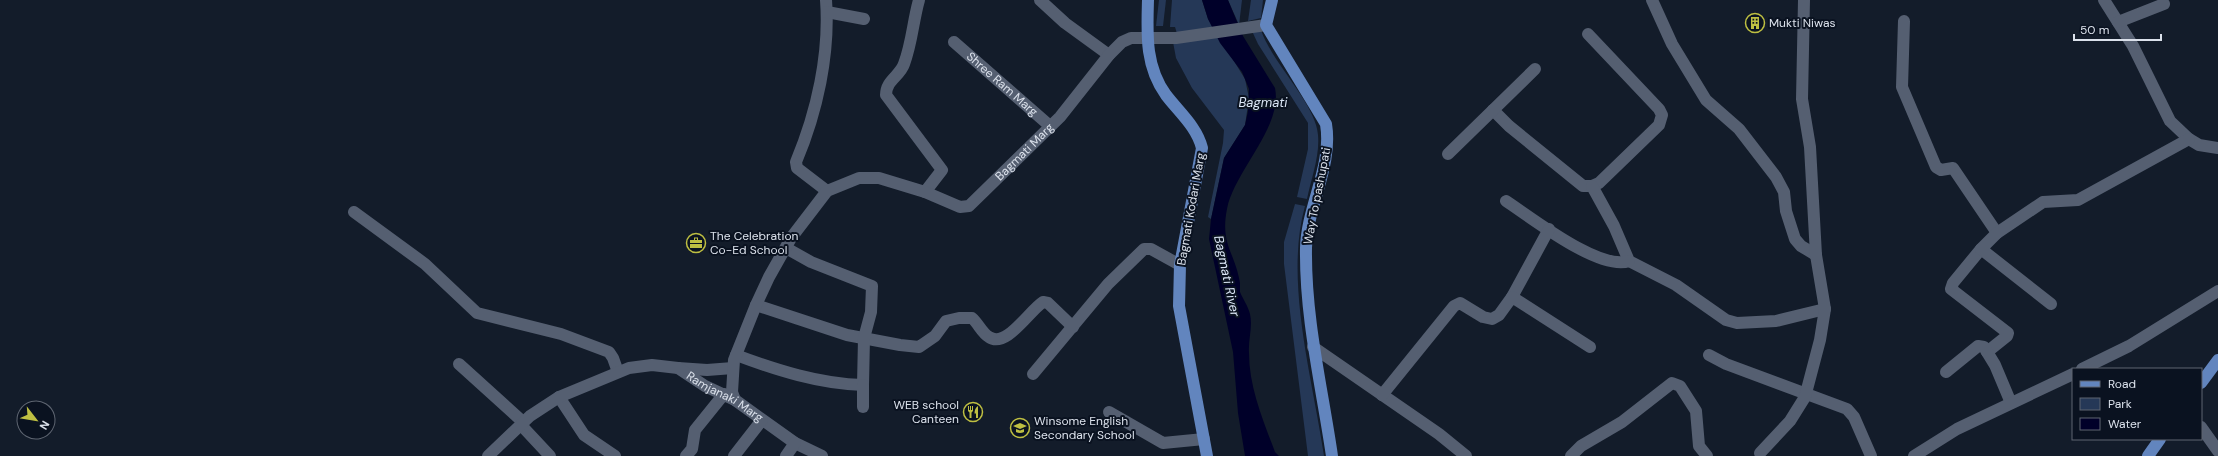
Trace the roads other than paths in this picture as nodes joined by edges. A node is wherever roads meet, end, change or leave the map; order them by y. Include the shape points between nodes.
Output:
1 (919, 0) edge
2 (1040, 0) edge
3 (1148, 0) edge
4 (1272, 0) edge
5 (1652, 0) edge
6 (1804, 0) edge
7 (2104, 0) edge
8 (2164, 4) dead end
9 (827, 6) edge
10 (864, 19) dead end
11 (1904, 21) dead end
12 (2118, 22) junction
13 (1266, 25) junction
14 (1588, 34) dead end
15 (1147, 37) junction
16 (954, 42) dead end
17 (1109, 55) junction
18 (1535, 69) dead end
19 (1493, 110) junction
20 (1050, 126) junction
21 (2189, 139) junction
22 (2218, 148) edge
23 (1448, 154) dead end
24 (1592, 186) junction
25 (827, 191) junction
26 (925, 192) junction
27 (1506, 201) dead end
28 (354, 212) dead end
29 (1549, 229) junction
30 (1997, 233) junction
31 (786, 248) junction
32 (1981, 249) junction
33 (1816, 255) junction
34 (1630, 261) junction
35 (1180, 265) junction
36 (2218, 291) edge
37 (1512, 297) junction
38 (2051, 304) dead end
39 (756, 305) junction
40 (1825, 309) junction
41 (1073, 327) junction
42 (864, 338) junction
43 (1590, 346) dead end
44 (1313, 347) junction
45 (1987, 352) junction
46 (736, 355) junction
47 (1709, 355) dead end
48 (2218, 360) edge
49 (459, 364) dead end
50 (678, 368) junction
51 (733, 368) junction
52 (2084, 368) edge
53 (618, 372) junction
54 (1946, 372) dead end
55 (1033, 374) dead end
56 (2072, 374) edge
57 (2202, 382) edge
58 (863, 385) junction
59 (724, 394) junction
60 (1806, 394) junction
61 (1382, 395) junction
62 (559, 397) junction
63 (735, 400) junction
64 (2011, 403) junction
65 (863, 407) dead end
66 (1109, 412) dead end
67 (762, 420) junction
68 (522, 424) junction
69 (2202, 428) edge
70 (1204, 439) junction
71 (2159, 440) edge
72 (795, 443) junction
73 (2218, 451) edge
74 (1760, 453) dead end
75 (488, 456) edge
76 (550, 456) edge
77 (615, 456) edge
78 (686, 456) edge
79 (734, 456) edge
80 (786, 456) edge
81 (822, 456) edge
82 (1207, 456) edge
83 (1332, 456) edge
84 (1466, 456) edge
85 (1571, 456) edge
86 (1707, 456) edge
87 (1871, 456) edge
88 (1914, 456) edge
89 (2148, 456) edge

1 - 26 street via 904,65 888,83 886,95 942,170
2 - 17 street via 1065,23
3 - 15 main road, Bagmati Kodari Marg
4 - 13 main road
5 - 33 street via 1672,44 1706,100 1739,129 1776,176 1784,192 1786,210 1795,239
6 - 33 street via 1802,99 1811,154
7 - 12 street
8 - 12 street
9 - 10 street
9 - 25 street via 825,47 817,101 812,123 796,162 797,168
11 - 30 street via 1902,87 1936,167 1941,170 1953,168
12 - 21 street via 2133,46 2170,121
13 - 15 street, Bagmati Marg via 1176,38
13 - 44 main road, Way To pashupati via 1326,124 1328,136 1325,163 1309,222 1306,246
14 - 24 street via 1659,108 1662,115 1659,125 1599,183
15 - 17 street, Bagmati Marg via 1131,38 1122,42
15 - 35 main road, Bagmati Kodari Marg via 1149,56 1158,83 1196,131 1202,148
16 - 20 street, Shree Ram Marg
17 - 20 street, Bagmati Marg
18 - 19 street
19 - 23 street
19 - 24 street via 1508,126 1583,186
20 - 26 street, Bagmati Marg via 969,206 960,207
21 - 22 street via 2199,145
21 - 30 street via 2078,200 2043,202
24 - 34 street
25 - 26 street, Bagmati Marg via 860,178 879,178
25 - 31 street
27 - 29 street
28 - 53 street via 425,264 477,313 561,334 609,352 614,358
29 - 34 street via 1599,259 1623,263
29 - 37 street
30 - 32 street
31 - 39 street
31 - 42 street via 811,262 872,286 871,312
32 - 38 street
32 - 45 street via 1953,283 1951,290 2008,333
33 - 40 street
34 - 40 street via 1676,285 1726,320 1737,323 1776,321
35 - 41 street via 1151,249 1144,249 1108,284
35 - 70 main road, Bagmati Kodari Marg via 1179,306
36 - 52 street via 2129,346
37 - 43 street
37 - 61 street via 1499,315 1492,319 1483,317 1460,303 1454,306
39 - 42 street
39 - 46 street
40 - 60 street
41 - 42 street via 1048,303 1043,302 1006,338 998,340 989,337 972,318 946,321 935,336 919,347
41 - 55 street
42 - 58 street
44 - 61 street
44 - 83 main road, Way To pashupati
45 - 54 street via 1984,347 1978,346
45 - 64 street via 1996,365
46 - 51 street
46 - 58 street via 802,376 841,384
47 - 60 street via 1726,364
48 - 57 main road
49 - 68 street
50 - 51 street
50 - 53 street, Ramjanaki Marg via 641,365
50 - 59 street, Ramjanaki Marg via 705,386
51 - 63 street via 732,392
53 - 62 street, Ramjanaki Marg
56 - 64 street
58 - 65 street
59 - 63 street, Ramjanaki Marg
59 - 78 street via 695,430 692,449
60 - 74 street via 1790,421
60 - 87 street via 1847,410 1854,417
61 - 84 street
62 - 68 street, Ramjanaki Marg
62 - 77 street via 584,435
63 - 67 street, Ramjanaki Marg
64 - 88 street via 1957,429
66 - 70 street via 1163,443
67 - 72 street, Ramjanaki Marg
67 - 79 street
68 - 75 street, Ramjanaki Marg
68 - 76 street
69 - 73 street
70 - 82 main road, Bagmati Kodari Marg
71 - 89 main road
72 - 80 street
72 - 81 street, Ramjanaki Marg
85 - 86 street via 1581,446 1622,422 1672,383 1680,386 1696,411 1699,446

